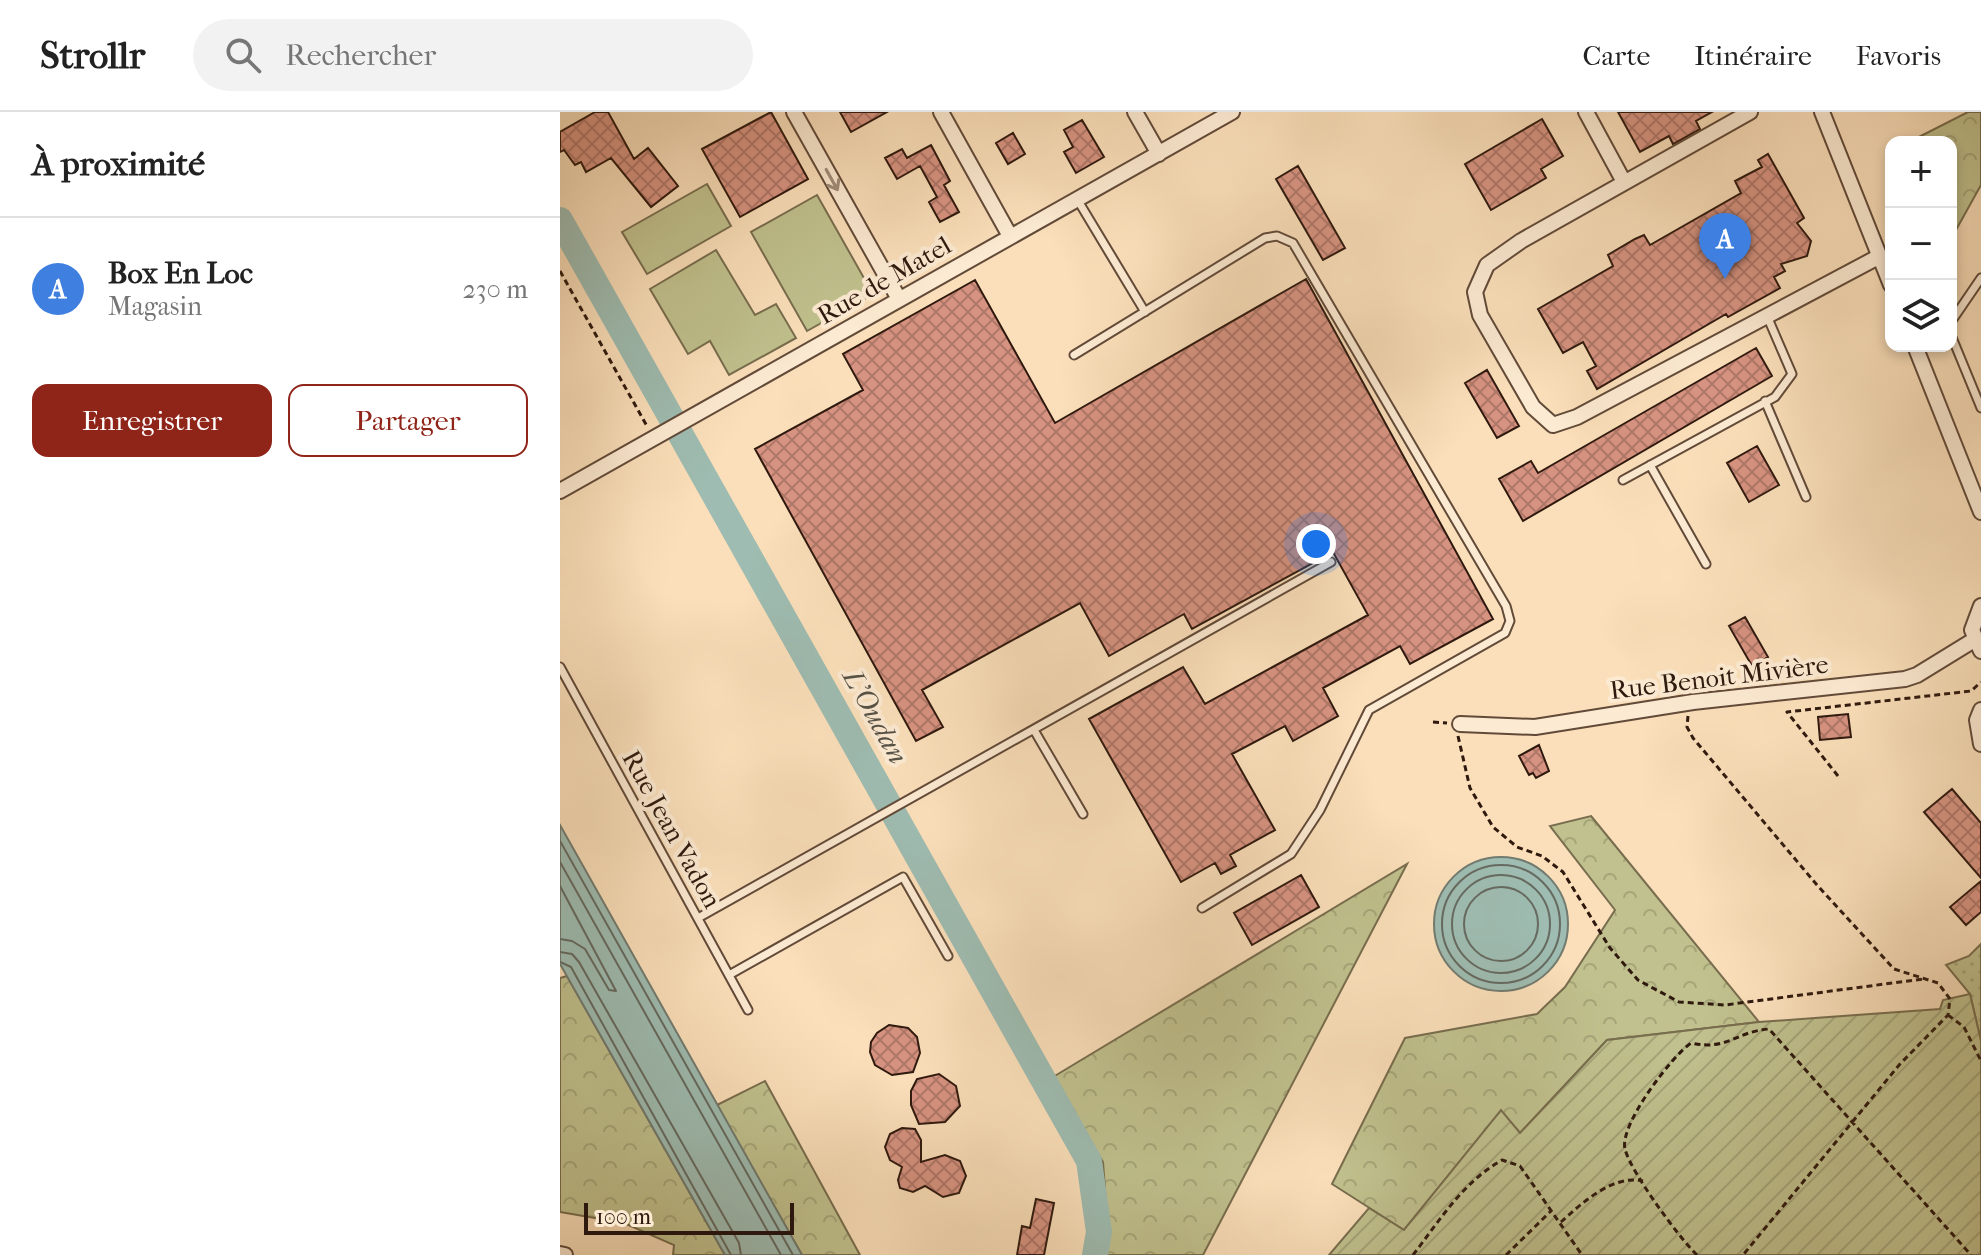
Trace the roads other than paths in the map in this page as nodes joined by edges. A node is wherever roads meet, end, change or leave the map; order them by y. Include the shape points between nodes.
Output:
1 (794, 112) edge
2 (941, 112) edge
3 (1135, 112) edge
4 (1232, 112) edge
5 (1586, 112) edge
6 (1750, 112) edge
7 (1822, 112) edge
8 (1159, 154) junction
9 (1624, 182) junction
10 (1077, 199) junction
11 (1010, 236) junction
12 (1880, 256) junction
13 (1981, 278) edge
14 (1889, 280) edge
15 (899, 299) junction
16 (1145, 312) junction
17 (1957, 313) edge
18 (1767, 316) junction
19 (1957, 350) edge
20 (1917, 352) edge
21 (1074, 355) dead end
22 (1765, 401) junction
23 (1981, 408) edge
24 (1650, 465) junction
25 (1623, 480) dead end
26 (560, 491) edge
27 (1806, 497) dead end
28 (1981, 512) edge
29 (1331, 562) dead end
30 (1706, 564) dead end
31 (1981, 606) edge
32 (1978, 645) edge
33 (560, 667) edge
34 (1981, 710) edge
35 (1034, 730) junction
36 (1459, 731) road end
37 (1981, 744) edge
38 (1083, 814) dead end
39 (1202, 908) dead end
40 (698, 918) junction
41 (948, 956) dead end
42 (729, 975) junction
43 (748, 1010) dead end

1 -> 15 street
2 - 11 street
3 - 8 street
4 - 8 street, Rue de Matel
5 - 9 street
6 - 9 street
7 - 12 street
8 - 10 street, Rue de Matel
9 - 18 street via 1487,265 1475,292 1480,315 1533,407 1553,425 1577,417
10 - 11 street, Rue de Matel
10 - 16 lane
11 - 15 street, Rue de Matel
12 - 14 street
12 - 18 street
13 - 17 lane
15 - 26 street, Rue de Matel
16 - 21 lane
16 - 39 lane via 1265,238 1277,236 1293,243 1510,621 1505,633 1369,710 1320,810 1291,854
18 - 22 lane via 1792,374 1786,386
19 - 23 lane
20 - 28 street
22 - 24 lane
22 - 27 lane
24 - 25 lane
24 - 30 lane
29 - 35 lane
31 - 32 street via 1973,621
32 - 36 street, Rue Benoit Mivière via 1905,679 1693,702 1535,727
33 - 40 lane, Rue Jean Vadon
34 - 37 street
35 - 38 lane
35 - 40 lane
40 - 42 lane, Rue Jean Vadon
41 - 42 lane via 903,877
42 - 43 lane, Rue Jean Vadon

